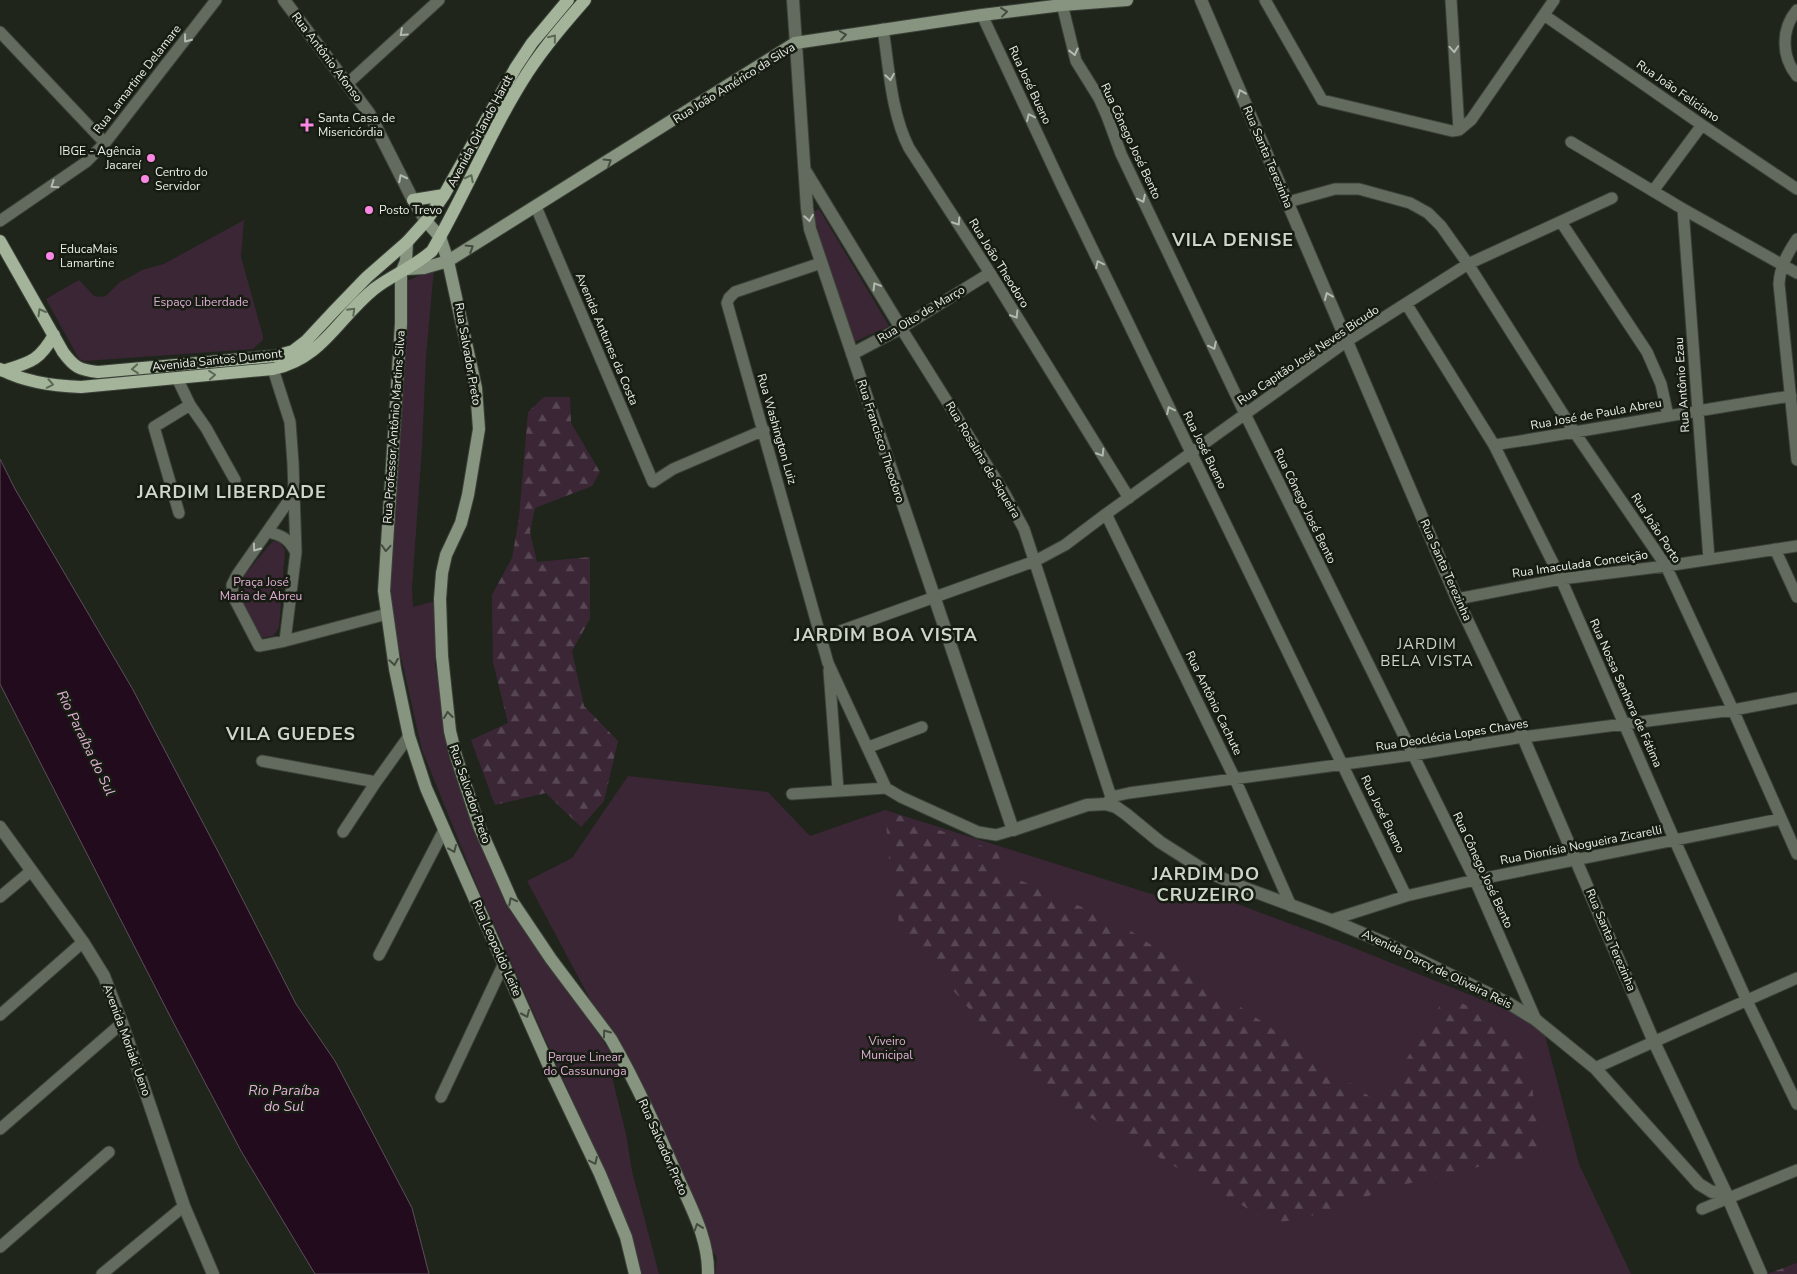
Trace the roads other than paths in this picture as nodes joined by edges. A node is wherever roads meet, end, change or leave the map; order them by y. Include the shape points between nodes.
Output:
1 (216, 0) edge
2 (284, 0) edge
3 (439, 0) edge
4 (568, 0) edge
5 (585, 0) edge
6 (793, 0) edge
7 (1127, 0) edge
8 (1201, 0) edge
9 (1265, 0) edge
10 (1451, 0) edge
11 (1554, 0) edge
12 (1061, 3) edge
13 (1797, 10) edge
14 (1544, 14) junction
15 (982, 15) junction
16 (883, 29) junction
17 (0, 32) edge
18 (795, 43) junction
19 (1797, 76) edge
20 (347, 84) junction
21 (1702, 125) junction
22 (1459, 130) junction
23 (1571, 142) dead end
24 (105, 143) junction
25 (804, 169) junction
26 (1797, 189) edge
27 (1653, 191) junction
28 (444, 194) junction
29 (1612, 198) dead end
30 (413, 200) junction
31 (1288, 202) junction
32 (536, 207) junction
33 (1683, 209) junction
34 (426, 220) junction
35 (0, 221) edge
36 (1561, 222) junction
37 (440, 237) junction
38 (1797, 239) edge
39 (0, 241) edge
40 (407, 242) junction
41 (448, 261) junction
42 (821, 263) junction
43 (1468, 264) junction
44 (1783, 264) junction
45 (404, 271) junction
46 (1797, 272) edge
47 (990, 273) junction
48 (1406, 305) junction
49 (901, 328) junction
50 (54, 335) junction
51 (1347, 341) junction
52 (852, 354) junction
53 (273, 369) junction
54 (2, 370) edge
55 (177, 378) junction
56 (1791, 396) junction
57 (190, 405) junction
58 (1698, 410) junction
59 (1245, 414) junction
60 (1668, 416) junction
61 (764, 430) junction
62 (1575, 433) junction
63 (1494, 445) junction
64 (1191, 454) junction
65 (1797, 460) edge
66 (235, 480) dead end
67 (294, 493) junction
68 (1129, 498) junction
69 (179, 513) dead end
70 (1106, 514) junction
71 (268, 532) junction
72 (1797, 546) edge
73 (1775, 549) junction
74 (296, 552) junction
75 (1709, 559) junction
76 (1035, 561) junction
77 (1666, 566) junction
78 (1561, 579) junction
79 (933, 597) junction
80 (1797, 597) edge
81 (1457, 599) junction
82 (387, 614) junction
83 (821, 638) junction
84 (285, 641) junction
85 (828, 663) junction
86 (1797, 698) edge
87 (1733, 710) junction
88 (1625, 724) junction
89 (922, 727) dead end
90 (409, 736) junction
91 (1523, 738) junction
92 (869, 747) junction
93 (1412, 755) junction
94 (262, 761) dead end
95 (1344, 764) junction
96 (1235, 779) junction
97 (376, 782) junction
98 (886, 788) junction
99 (838, 790) junction
100 (792, 794) dead end
101 (1109, 801) junction
102 (1780, 819) junction
103 (0, 827) edge
104 (444, 830) junction
105 (1013, 830) junction
106 (344, 832) dead end
107 (1675, 841) junction
108 (1797, 854) edge
109 (1576, 860) junction
110 (31, 871) junction
111 (1475, 880) junction
112 (1406, 896) junction
113 (0, 897) edge
114 (1291, 906) junction
115 (1331, 920) junction
116 (83, 942) junction
117 (379, 955) dead end
118 (504, 963) junction
119 (1797, 978) edge
120 (1747, 1001) junction
121 (0, 1015) edge
122 (1536, 1020) junction
123 (122, 1023) junction
124 (1654, 1042) junction
125 (1595, 1068) junction
126 (442, 1097) dead end
127 (1797, 1104) edge
128 (0, 1129) edge
129 (109, 1152) dead end
130 (1797, 1170) edge
131 (1726, 1195) junction
132 (184, 1206) junction
133 (1702, 1209) dead end
134 (0, 1247) edge
135 (102, 1274) edge
136 (213, 1274) edge
137 (635, 1274) edge
138 (708, 1274) edge
139 (1760, 1274) edge

1 -> 24 street, Rua Lamartine Delamare
2 - 20 street, Rua Antônio Afonso
3 -> 20 street
4 - 28 main road, Avenida Orlando Hardt via 516,67
37 -> 5 main road, Avenida Orlando Hardt via 527,73
6 - 18 street, Rua Francisco Theodoro
7 - 12 main road, Rua João Américo da Silva
31 -> 8 street, Rua Santa Terezinha
9 - 22 street via 1322,100 1444,131
10 -> 22 street
11 - 14 street
15 -> 12 main road, Rua João Américo da Silva
12 -> 59 street, Rua Cônego José Bento via 1076,61 1099,98 1120,154
13 - 19 street via 1788,24 1785,46 1787,58
14 - 21 street, Rua João Feliciano
14 - 22 street via 1472,120
15 - 16 main road, Rua João Américo da Silva
64 -> 15 street, Rua José Bueno
18 -> 16 main road, Rua João Américo da Silva
16 -> 47 street, Rua João Theodoro via 902,134
17 - 24 street
18 - 25 street, Rua Francisco Theodoro
32 -> 18 main road, Rua João Américo da Silva
30 -> 20 street, Rua Antônio Afonso via 369,113
21 - 26 street, Rua João Feliciano
21 - 27 street
23 - 27 street
24 -> 35 street, Rua Lamartine Delamare via 74,171
25 -> 42 street, Rua Francisco Theodoro via 810,229
49 -> 25 street, Rua Rosalina de Siqueira
27 - 33 street
28 - 30 main road
28 - 34 main road, Avenida Orlando Hardt
29 - 36 street, Rua Capitão José Neves Bicudo
30 - 34 street, Rua Antônio Afonso
31 - 43 street, Rua João Porto via 1346,188 1410,203 1428,213
51 -> 31 street, Rua Santa Terezinha
41 -> 32 main road, Rua João Américo da Silva
32 - 61 street, Avenida Antunes da Costa via 653,482 673,469
33 - 44 street
33 - 58 street, Rua Antônio Ezau
34 - 37 main road
34 - 40 main road, Avenida Santos Dumont
36 - 43 street, Rua Capitão José Neves Bicudo
36 - 60 street via 1646,352 1660,384
37 - 41 main road, Rua Salvador Preto
37 - 45 main road, Avenida Orlando Hardt via 432,251
38 - 44 street
50 -> 39 main road
40 - 45 main road, Rua Professor Antônio Martins Silva
40 -> 50 main road, Avenida Santos Dumont via 367,277 306,342 293,351 276,356 98,372 76,367
41 - 45 main road, Rua João Américo da Silva
138 -> 41 main road, Rua Salvador Preto via 705,1247 696,1220 622,1058 529,929 512,900 479,826 456,756 443,676 440,599 446,556 466,509 479,429 476,388
42 - 52 street, Rua Francisco Theodoro
42 - 61 street, Rua Washington Luiz via 735,292 728,298 728,309
43 - 48 street, Rua Capitão José Neves Bicudo
43 - 62 street, Rua João Porto
44 - 46 street
44 - 56 street via 1779,284
53 -> 45 main road, Avenida Santos Dumont via 304,358 324,342 373,290
45 -> 82 main road, Rua Professor Antônio Martins Silva via 384,570
47 - 49 street, Rua Oito de Março
47 -> 68 street, Rua João Theodoro
48 - 51 street, Rua Capitão José Neves Bicudo
48 - 63 street, Rua Nossa Senhora de Fátima
49 - 52 street, Rua Oito de Março
49 - 76 street, Rua Rosalina de Siqueira via 1015,511
50 - 54 main road via 38,358
51 - 59 street, Rua Capitão José Neves Bicudo
51 - 81 street, Rua Santa Terezinha
52 - 79 street, Rua Francisco Theodoro
55 -> 53 main road, Avenida Santos Dumont
53 - 67 street via 290,422
54 -> 55 main road, Avenida Santos Dumont via 39,382 81,387
55 - 57 street
56 - 58 street, Rua José de Paula Abreu
56 - 65 street
57 - 66 street
57 - 69 street via 156,424 154,430
58 - 60 street, Rua José de Paula Abreu
58 - 75 street, Rua Antônio Ezau
59 - 64 street, Rua Capitão José Neves Bicudo
59 - 93 street, Rua Cônego José Bento
60 - 62 street, Rua José de Paula Abreu
61 - 83 street, Rua Washington Luiz
62 - 63 street, Rua José de Paula Abreu
62 - 77 street, Rua João Porto
63 - 78 street, Rua Nossa Senhora de Fátima
64 - 68 street, Rua Capitão José Neves Bicudo
64 - 95 street, Rua José Bueno
67 - 71 street
67 - 74 street
68 - 70 street, Rua Capitão José Neves Bicudo
70 - 76 street, Rua Capitão José Neves Bicudo via 1066,545
70 - 96 street, Rua Antônio Cachute
71 - 74 street via 282,535
71 -> 84 street via 232,584 233,596 259,646
72 - 73 street, Rua Imaculada Conceição
73 - 75 street, Rua Imaculada Conceição
73 - 80 street
74 - 84 street
75 - 77 street, Rua Imaculada Conceição
76 - 79 street, Rua Capitão José Neves Bicudo
76 - 101 street, Rua Rosalina de Siqueira
77 - 78 street, Rua Imaculada Conceição
77 - 87 street, Rua João Porto
78 - 81 street, Rua Imaculada Conceição
78 - 88 street, Rua Nossa Senhora de Fátima
79 - 83 street, Rua Capitão José Neves Bicudo
79 - 105 street, Rua Francisco Theodoro
81 - 91 street, Rua Santa Terezinha
82 - 84 street
82 -> 90 main road, Rua Leopoldo Leite
83 - 85 street, Rua Washington Luiz
85 - 92 street, Rua Washington Luiz
85 - 99 street, Rua Washington Luiz
86 - 87 street, Rua Deoclécia Lopes Chaves
87 - 88 street, Rua Deoclécia Lopes Chaves
87 - 102 street, Rua João Porto
88 - 91 street, Rua Deoclécia Lopes Chaves
88 - 107 street, Rua Nossa Senhora de Fátima
89 - 92 street
90 - 97 street
90 - 104 main road, Rua Leopoldo Leite
91 - 93 street, Rua Deoclécia Lopes Chaves
91 - 109 street, Rua Santa Terezinha
92 - 98 street, Rua Washington Luiz
93 - 95 street, Rua Deoclécia Lopes Chaves
93 - 111 street, Rua Cônego José Bento
94 - 97 street
95 - 96 street, Rua Deoclécia Lopes Chaves
95 - 112 street, Rua José Bueno
96 - 101 street, Rua Deoclécia Lopes Chaves via 1129,793
96 - 114 street, Rua Antônio Cachute
97 - 106 street
98 - 99 street
98 - 105 street via 978,832 996,835
99 - 100 street
101 - 105 street via 1087,805
101 - 114 street, Avenida Darcy de Oliveira Reis via 1160,842 1204,870
102 - 107 street, Rua Dionísia Nogueira Zicarelli
102 - 108 street, Rua João Porto
103 - 110 street, Avenida Moriaki Ueno
104 - 117 street
104 -> 118 main road, Rua Leopoldo Leite
107 - 109 street, Rua Dionísia Nogueira Zicarelli
107 - 120 street, Rua Nossa Senhora de Fátima
109 - 111 street, Rua Dionísia Nogueira Zicarelli
109 - 124 street, Rua Santa Terezinha
110 - 113 street
110 - 116 street, Avenida Moriaki Ueno
111 - 112 street, Rua Dionísia Nogueira Zicarelli
111 - 122 street, Rua Cônego José Bento
112 - 115 street, Rua Dionísia Nogueira Zicarelli
114 - 115 street, Avenida Darcy de Oliveira Reis
115 - 122 street, Avenida Darcy de Oliveira Reis via 1453,975
116 - 121 street
116 - 123 street, Avenida Moriaki Ueno via 104,976
118 - 126 street
118 -> 137 main road, Rua Leopoldo Leite via 600,1174 626,1237
119 - 120 street
120 - 124 street
120 - 127 street, Rua Nossa Senhora de Fátima
122 - 125 street, Avenida Darcy de Oliveira Reis
123 - 128 street
123 - 132 street, Avenida Moriaki Ueno
124 - 125 street
124 - 131 street, Rua Santa Terezinha
125 - 131 street, Avenida Darcy de Oliveira Reis via 1699,1184 1712,1192
129 - 134 street
130 - 131 street
131 - 133 street
131 - 139 street, Rua Santa Terezinha
132 - 135 street
132 - 136 street, Avenida Moriaki Ueno

